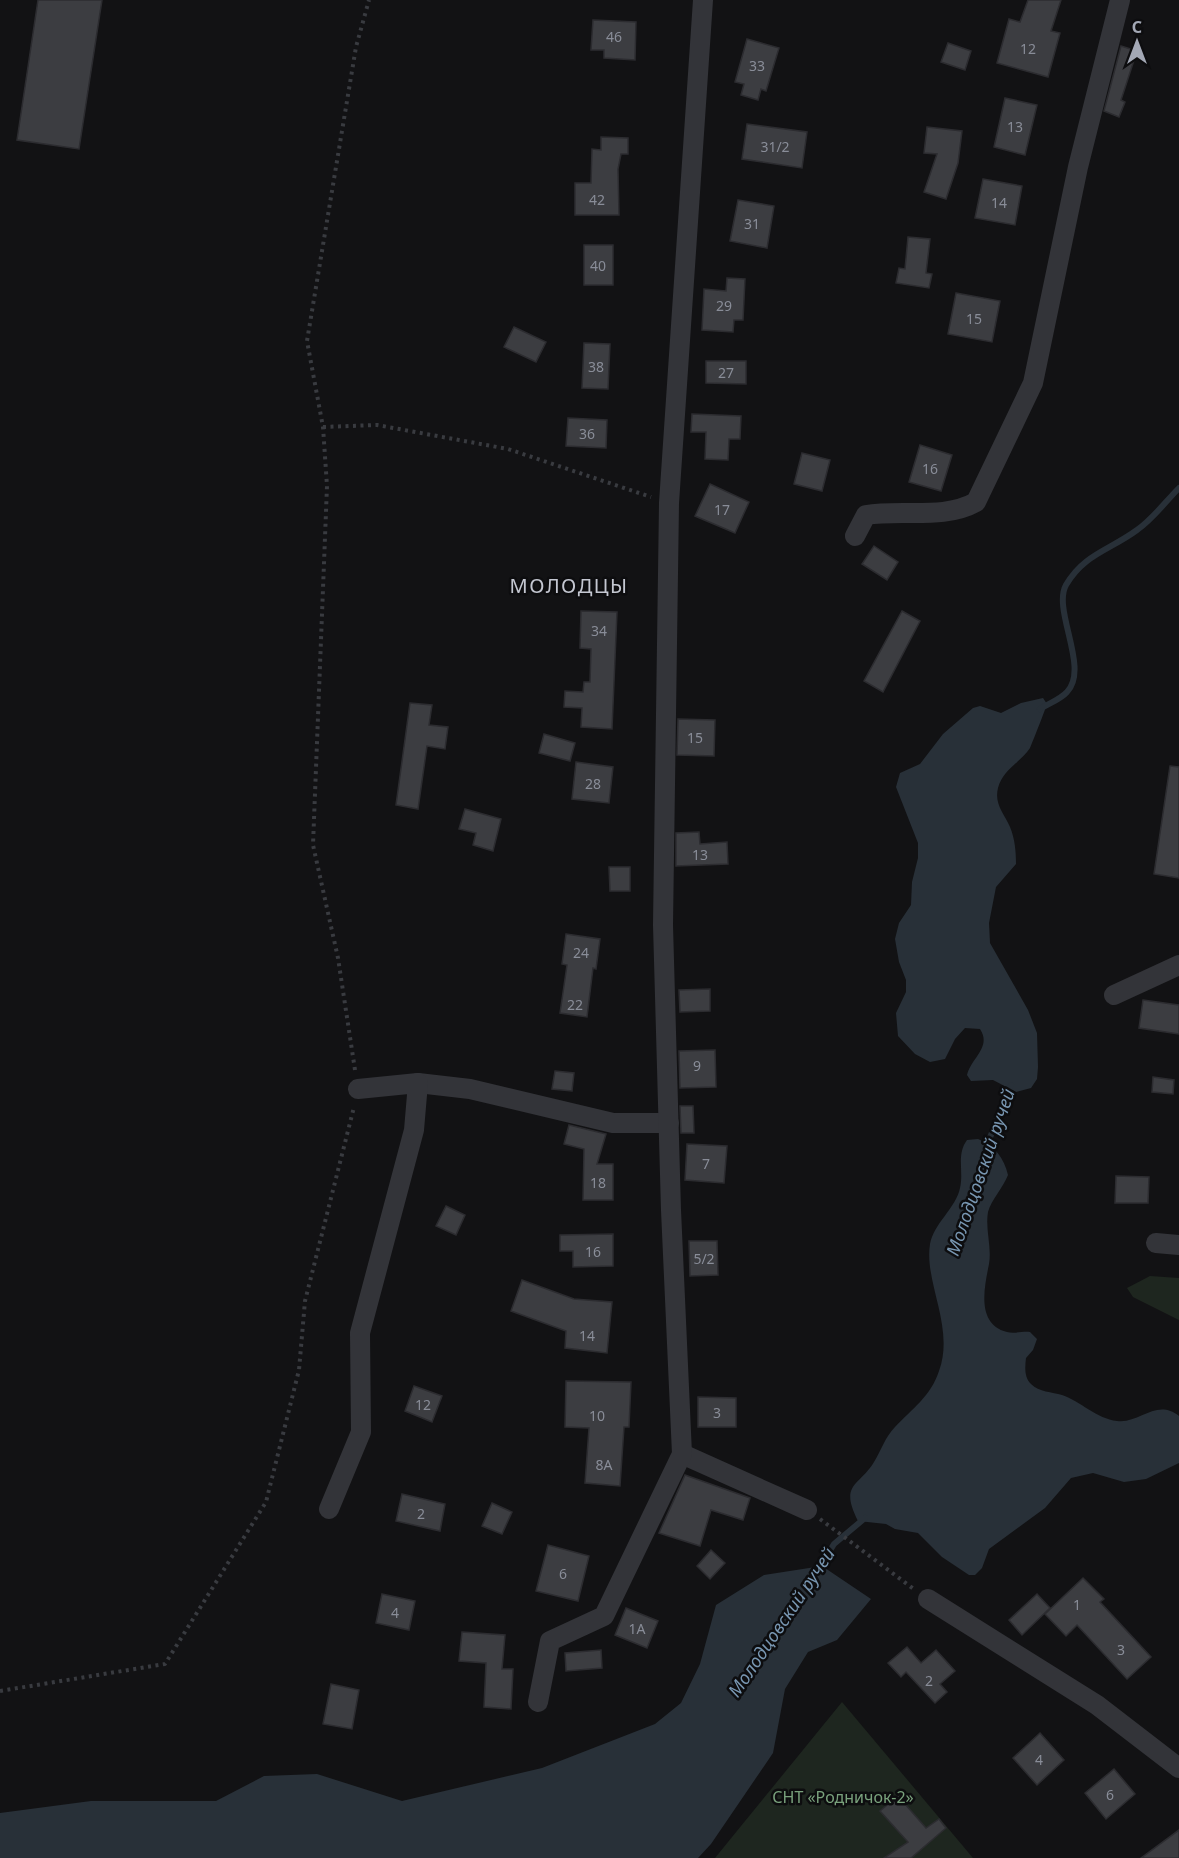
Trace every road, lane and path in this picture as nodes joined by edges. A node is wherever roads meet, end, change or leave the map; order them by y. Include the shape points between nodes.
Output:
1 (369, 0) edge
2 (703, 0) edge
3 (1120, 0) edge
4 (323, 427) junction
5 (669, 503) junction
6 (855, 536) dead end
7 (1179, 965) edge
8 (1114, 995) dead end
9 (418, 1083) junction
10 (358, 1089) junction
11 (669, 1123) junction
12 (1156, 1243) dead end
13 (1179, 1245) edge
14 (682, 1454) junction
15 (329, 1509) dead end
16 (807, 1510) dead end
17 (832, 1528) dead end
18 (928, 1599) joint
19 (0, 1691) edge
20 (538, 1702) dead end
21 (1179, 1768) edge

1 - 4 path via 356,47 307,342
2 - 5 street
3 - 6 street via 1078,167 1033,384 976,502 960,511 866,515
4 - 5 path via 377,426 508,449
4 - 10 path via 327,486 313,845 338,958
5 - 11 street via 663,925
7 - 8 street
9 - 10 street
9 - 11 street via 470,1089 614,1123
9 - 15 street via 414,1130 360,1334 361,1432
10 - 19 path via 305,1301 299,1370 267,1502 165,1664
11 - 14 street
12 - 13 street
14 - 16 street
14 - 20 street via 604,1616 550,1641
17 - 18 path
18 - 21 street via 1097,1705

